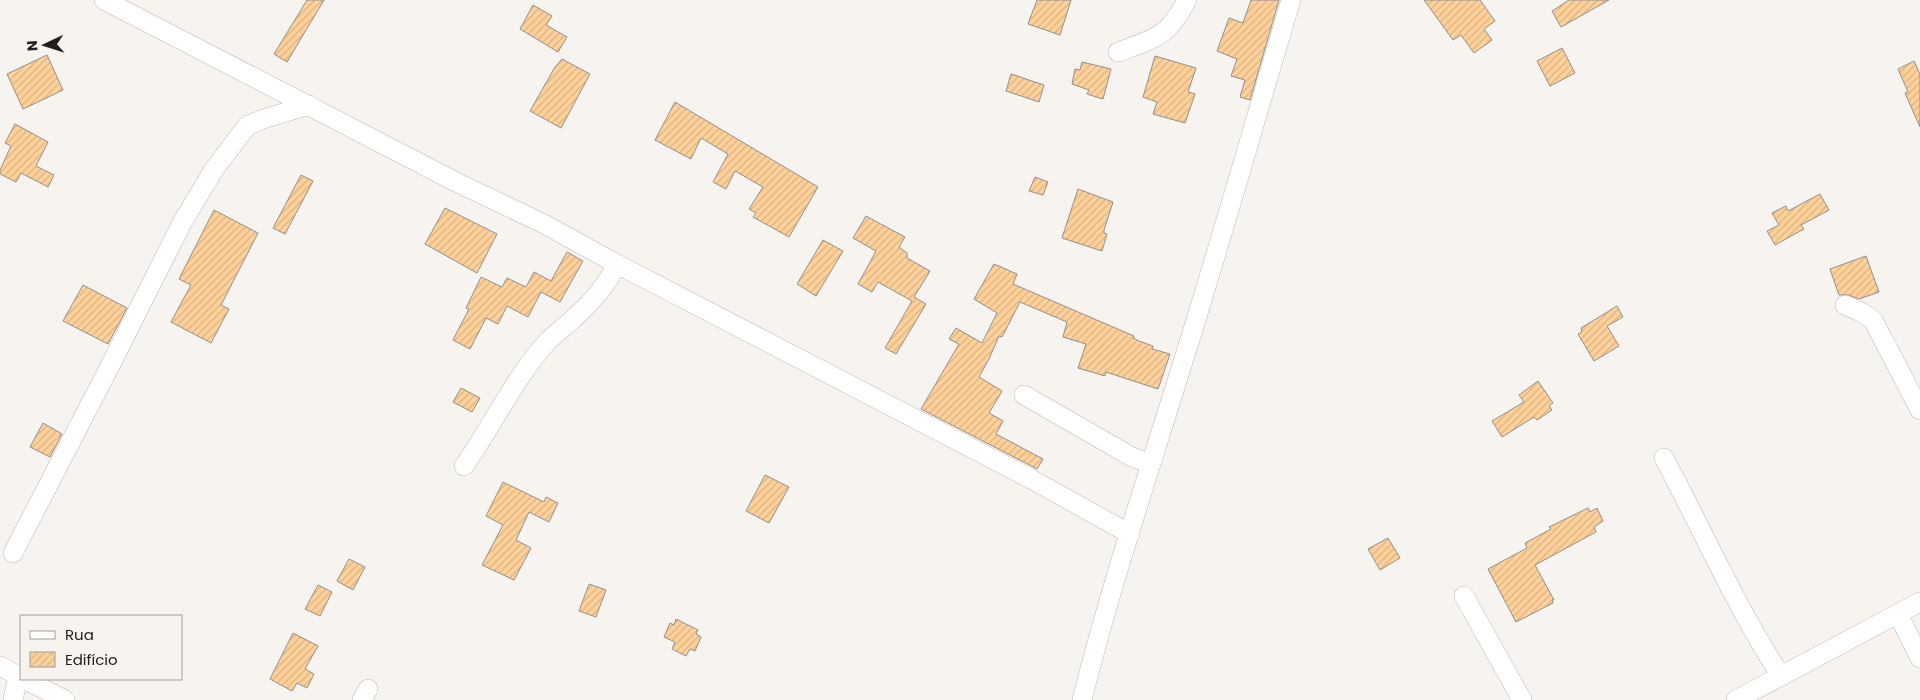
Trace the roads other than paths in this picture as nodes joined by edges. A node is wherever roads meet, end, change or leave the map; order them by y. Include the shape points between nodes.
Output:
1 (104, 0) edge
2 (1187, 0) edge
3 (1291, 0) edge
4 (128, 6) edge
5 (1118, 52) dead end
6 (309, 105) junction
7 (617, 264) junction
8 (1845, 305) dead end
9 (1024, 395) dead end
10 (1920, 410) edge
11 (1664, 458) dead end
12 (1150, 464) junction
13 (464, 466) dead end
14 (1130, 534) junction
15 (13, 554) dead end
16 (1464, 596) dead end
17 (1920, 602) edge
18 (1898, 614) junction
19 (1920, 658) edge
20 (0, 666) edge
21 (20, 676) edge
22 (1781, 676) junction
23 (20, 680) edge
24 (27, 680) edge
25 (1748, 697) edge
26 (13, 700) edge
27 (65, 700) edge
28 (1082, 700) edge
29 (1522, 700) edge

1 - 4 street
2 - 5 street via 1175,23 1167,30
3 - 12 street
4 - 6 street
6 - 7 street
6 - 15 street via 248,126 215,168 182,221
7 - 13 street via 609,281 576,317 548,341 530,364
7 - 14 street via 1031,479
8 - 10 street via 1874,320
9 - 12 street
11 - 22 street via 1739,607
12 - 14 street
14 - 28 street
16 - 29 street
17 - 18 street
18 - 19 street
18 - 22 street
20 - 21 street
22 - 25 street
23 - 26 street
24 - 27 street

